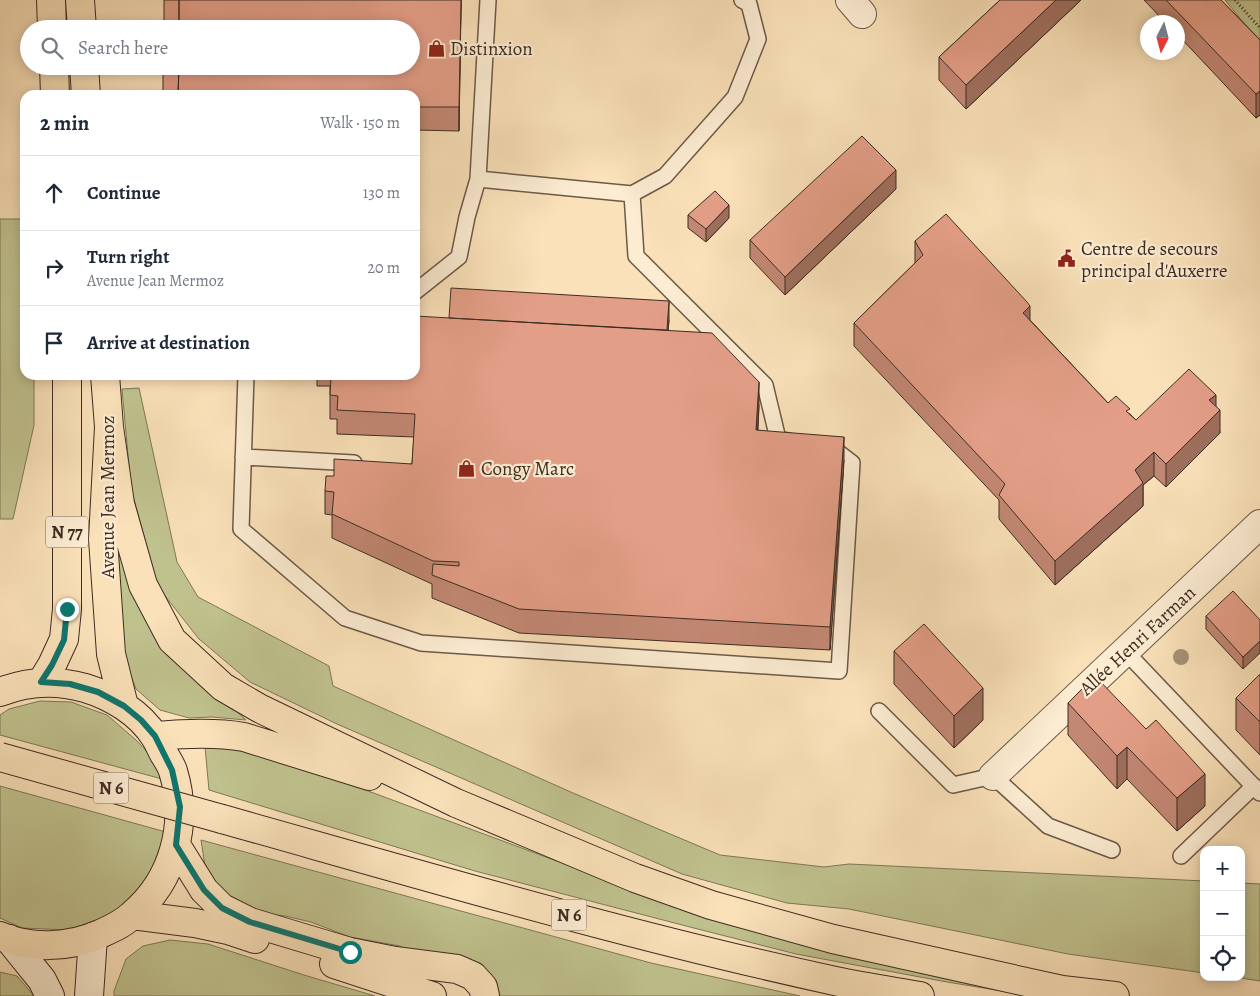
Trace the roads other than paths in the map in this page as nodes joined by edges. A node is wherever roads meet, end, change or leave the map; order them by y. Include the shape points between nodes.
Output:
1 (51, 0) edge
2 (80, 0) edge
3 (488, 0) edge
4 (742, 0) edge
5 (52, 20) edge
6 (81, 20) edge
7 (54, 75) edge
8 (85, 75) edge
9 (55, 90) edge
10 (86, 90) edge
11 (478, 179) junction
12 (632, 194) junction
13 (420, 288) edge
14 (67, 380) edge
15 (105, 380) edge
16 (246, 380) edge
17 (109, 427) junction
18 (243, 457) junction
19 (366, 463) edge
20 (1260, 524) edge
21 (1126, 651) junction
22 (41, 682) junction
23 (0, 692) edge
24 (124, 706) junction
25 (879, 711) dead end
26 (155, 736) junction
27 (0, 757) edge
28 (993, 776) junction
29 (1257, 789) edge
30 (456, 804) junction
31 (176, 845) junction
32 (1112, 850) dead end
33 (1181, 856) dead end
34 (132, 915) junction
35 (93, 937) junction
36 (4, 938) edge
37 (424, 994) edge
38 (50, 996) edge
39 (89, 996) edge
40 (485, 996) edge
41 (920, 996) edge
42 (1115, 996) edge

1 - 5 main road
2 - 6 main road
3 - 11 lane
4 - 12 lane via 749,4 758,39 735,97 666,176
7 - 9 main road
8 - 10 main road
11 - 12 lane
11 - 13 lane via 460,257
12 - 18 lane via 636,256 765,385 778,439 836,450 852,463 839,671 421,643 345,618 241,529
14 - 22 main road, N 77 via 67,609 64,640
15 - 17 main road, Avenue Jean Mermoz / N 77
16 - 18 lane
17 - 24 main road, Avenue Jean Mermoz / N 77 via 104,548 111,654
17 - 30 main road via 120,504 144,585 172,640 223,688
18 - 19 lane
20 - 21 street, Allée Henri Farman
21 - 28 street, Allée Henri Farman
21 - 29 lane
22 - 23 main road
22 - 24 main road via 70,684 98,692
24 - 26 main road
25 - 28 lane via 952,785
26 - 30 main road via 201,733 244,737
26 - 31 main road via 172,770 180,807
27 - 41 main road, N 6, bridge via 676,944 836,981
28 - 32 lane via 1048,826
29 - 33 lane
30 - 42 main road via 711,906 833,939 1062,990
31 - 34 main road via 167,872 152,895
31 - 40 main road via 204,890 222,908 250,922 350,952 457,969 473,976 483,987
34 - 35 main road
34 - 37 main road via 228,930
35 - 36 main road via 46,945
35 - 39 street
36 - 38 street via 42,980

